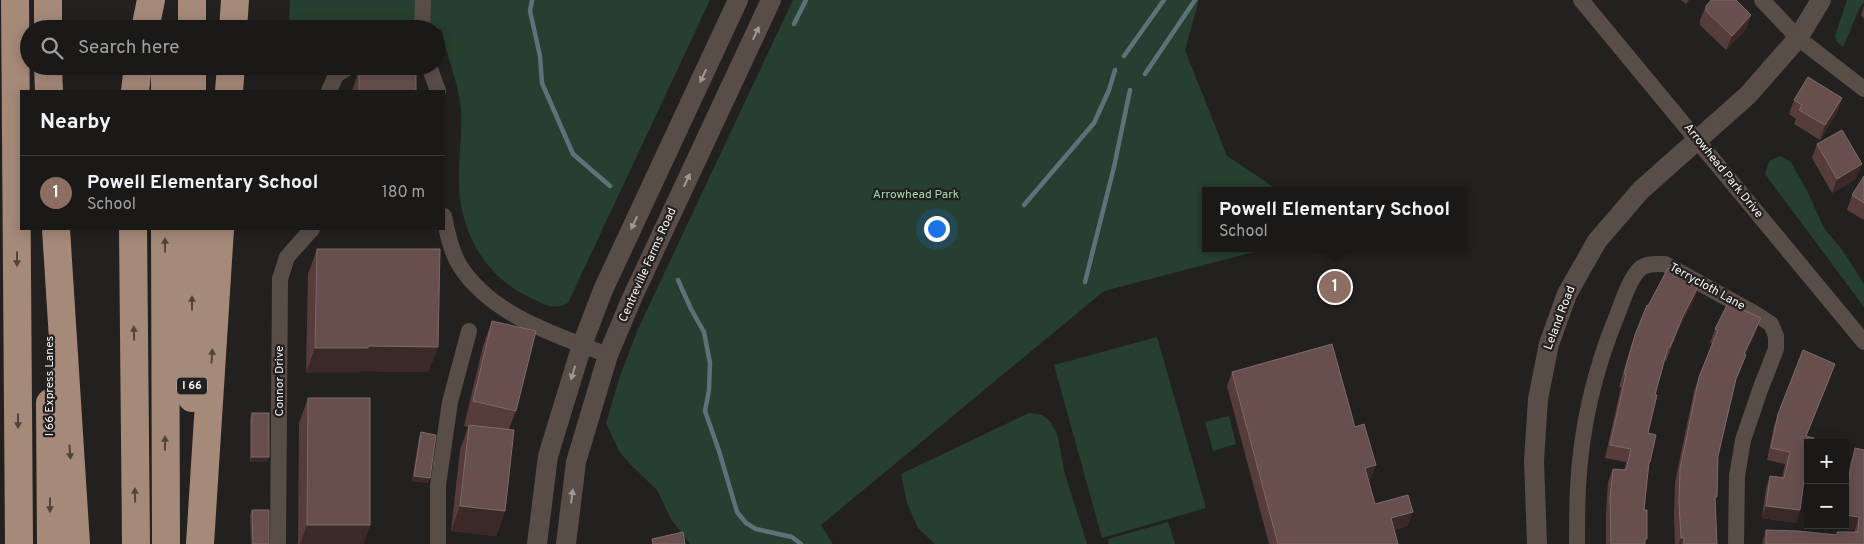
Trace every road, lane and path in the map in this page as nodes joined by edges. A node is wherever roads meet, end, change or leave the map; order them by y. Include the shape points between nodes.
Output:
1 (15, 0) edge
2 (48, 0) edge
3 (151, 0) edge
4 (165, 0) edge
5 (192, 0) edge
6 (235, 0) edge
7 (423, 0) edge
8 (738, 0) edge
9 (771, 0) edge
10 (1581, 0) edge
11 (1762, 0) edge
12 (1821, 0) edge
13 (48, 20) edge
14 (147, 20) edge
15 (165, 20) edge
16 (192, 20) edge
17 (234, 20) edge
18 (422, 20) edge
19 (1798, 38) junction
20 (48, 75) edge
21 (137, 75) edge
22 (165, 75) edge
23 (192, 75) edge
24 (230, 75) edge
25 (336, 75) edge
26 (432, 75) edge
27 (1864, 89) edge
28 (48, 90) edge
29 (135, 90) edge
30 (165, 90) edge
31 (192, 90) edge
32 (229, 90) edge
33 (328, 90) edge
34 (438, 90) edge
35 (1698, 139) junction
36 (445, 221) edge
37 (49, 230) edge
38 (56, 230) edge
39 (133, 230) edge
40 (165, 230) edge
41 (192, 230) edge
42 (220, 230) edge
43 (311, 230) edge
44 (469, 330) dead end
45 (1864, 342) edge
46 (582, 345) junction
47 (608, 355) junction
48 (19, 544) edge
49 (50, 544) edge
50 (76, 544) edge
51 (136, 544) edge
52 (166, 544) edge
53 (193, 544) edge
54 (200, 544) edge
55 (278, 544) edge
56 (438, 544) edge
57 (537, 544) edge
58 (566, 544) edge
59 (1537, 544) edge
60 (1577, 544) edge
61 (1736, 544) edge

1 -> 48 highway
2 - 13 highway
3 - 14 highway
4 - 15 highway
5 - 16 highway
6 - 17 highway
7 - 18 street
8 -> 46 street via 603,290
47 -> 9 street, Centreville Farms Road
10 - 35 street, Arrowhead Park Drive
11 - 19 street
12 - 19 street, Leland Road
19 - 27 street
19 - 35 street, Leland Road via 1748,95
20 - 28 highway
21 - 29 highway
22 - 30 highway
23 - 31 highway
24 - 32 highway
25 - 33 street
26 - 34 street
35 - 45 street, Arrowhead Park Drive
35 - 59 street, Leland Road via 1641,190 1598,241 1567,294 1549,344 1538,400 1534,461
36 - 46 street via 460,266 487,297 523,320
37 -> 49 highway, I 66 Express Lanes
38 -> 50 highway
51 -> 39 highway
52 -> 40 highway
53 -> 41 highway, I 66
54 -> 42 highway
43 - 55 street, Connor Drive via 287,257 280,279
44 - 56 street via 450,402 438,485
46 - 47 street
46 -> 57 street via 548,456
58 -> 47 street, Centreville Farms Road via 576,462
60 - 61 street, Terrycloth Lane via 1582,440 1591,394 1606,342 1625,295 1637,271 1650,264 1664,264 1754,313 1771,324 1776,336 1776,349 1743,440 1737,476

